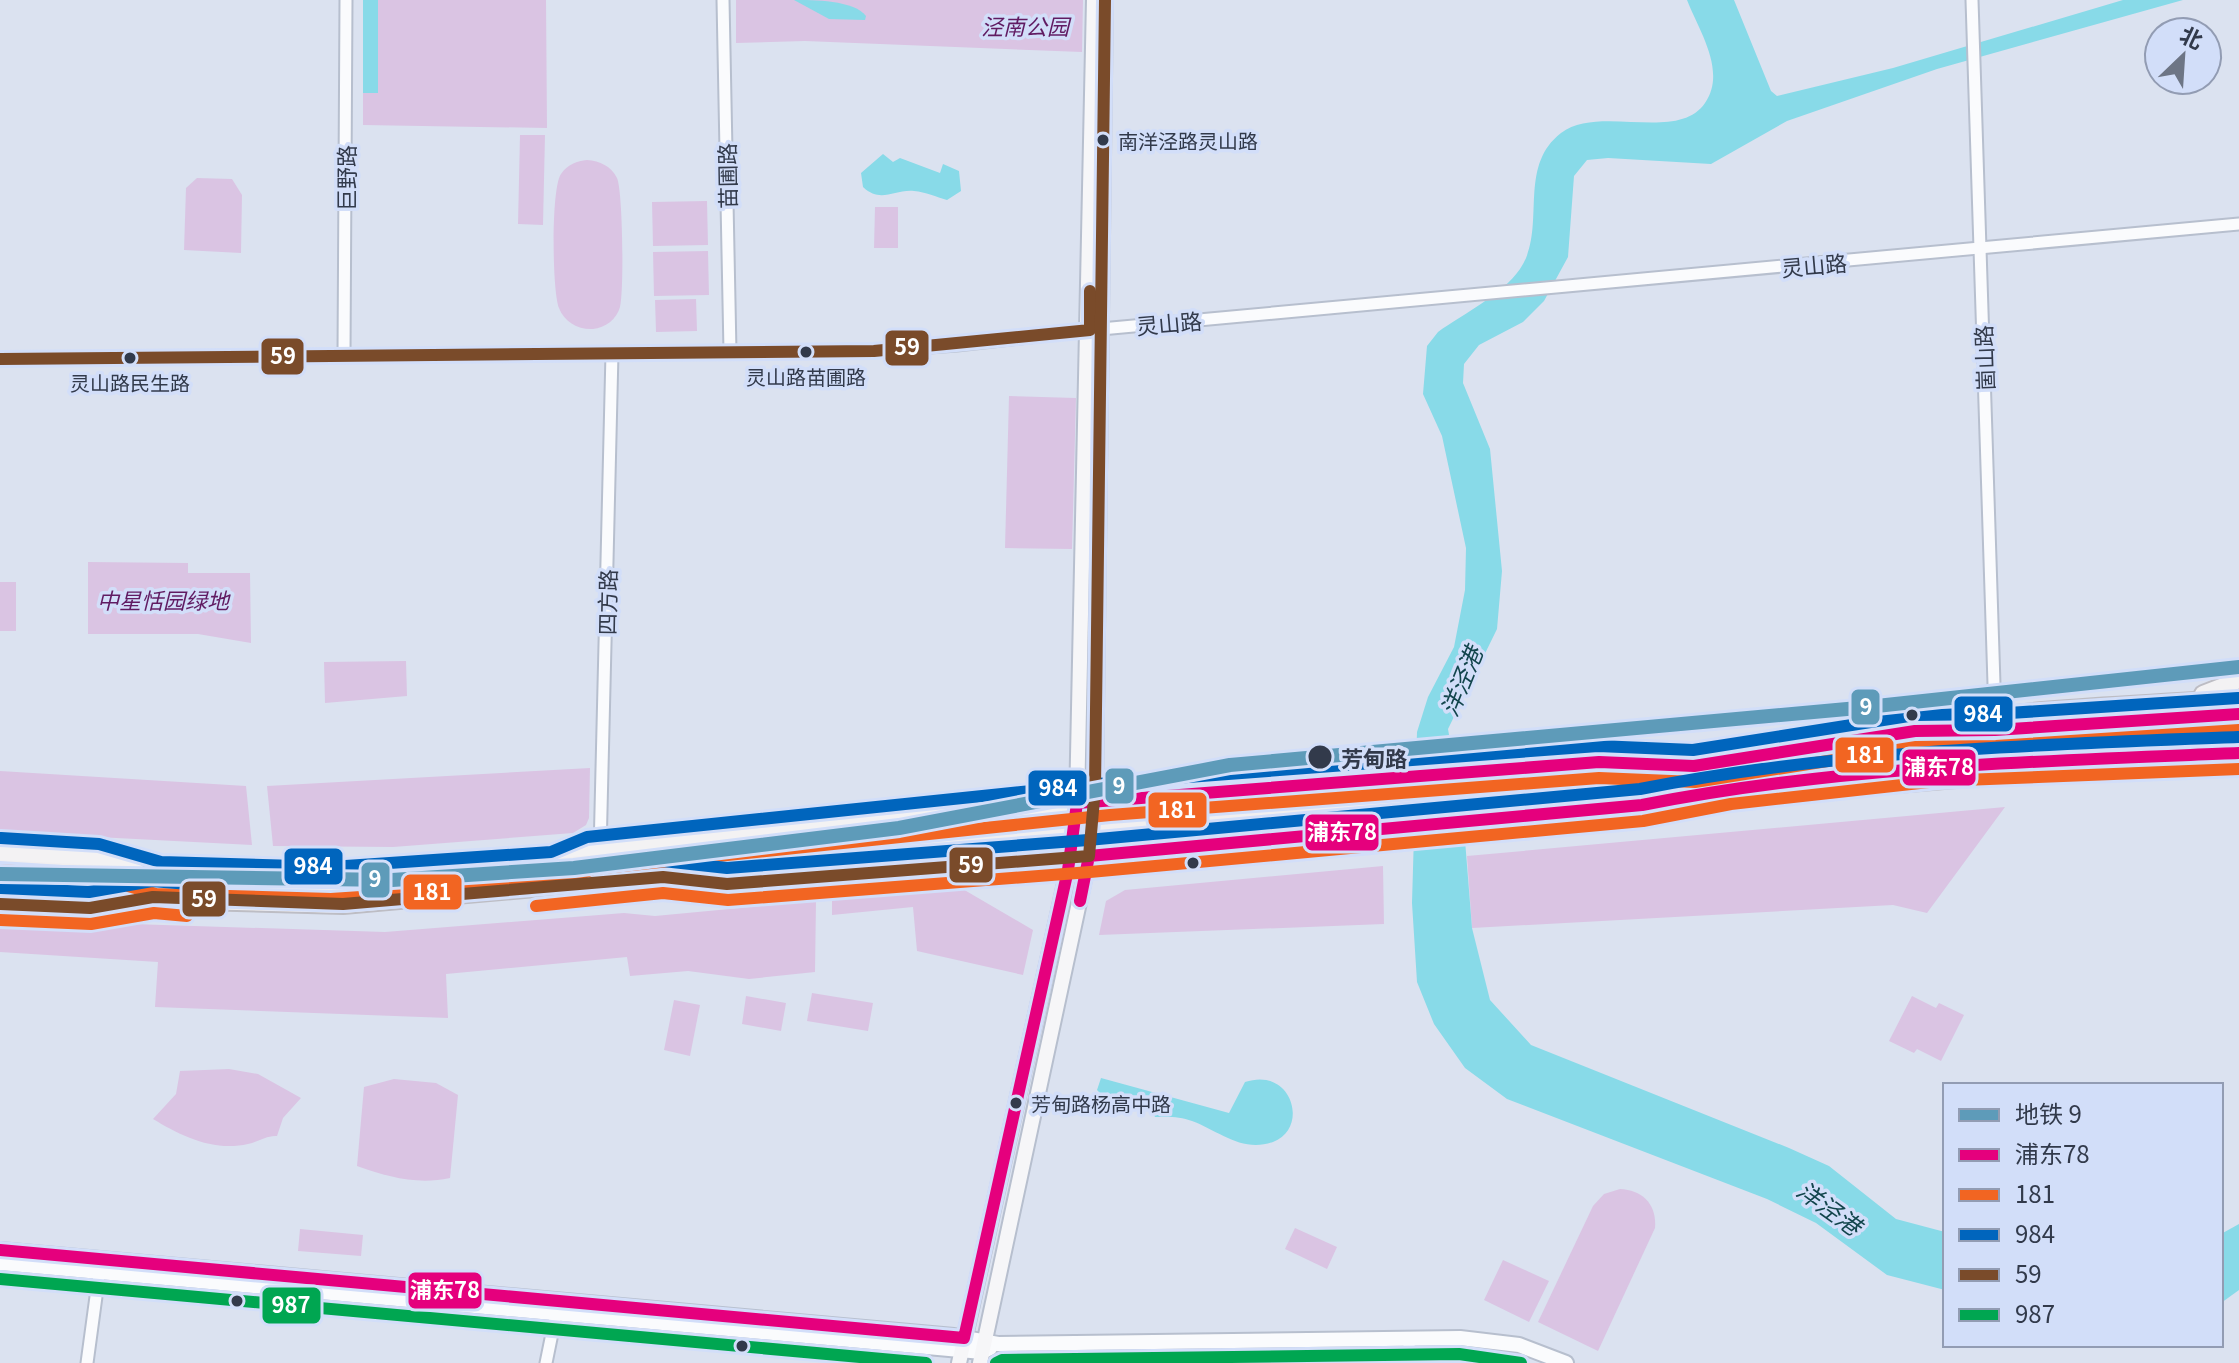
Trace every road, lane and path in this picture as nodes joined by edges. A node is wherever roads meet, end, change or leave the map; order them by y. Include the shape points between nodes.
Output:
1 (346, 0) edge
2 (723, 0) edge
3 (1094, 0) edge
4 (1105, 0) edge
5 (1972, 0) edge
6 (2239, 224) edge
7 (1979, 249) junction
8 (1096, 329) junction
9 (730, 352) junction
10 (612, 353) junction
11 (344, 355) junction
12 (0, 359) edge
13 (2239, 680) edge
14 (2239, 698) edge
15 (2165, 702) junction
16 (2239, 714) edge
17 (1995, 715) junction
18 (1915, 731) junction
19 (2239, 733) edge
20 (2239, 755) edge
21 (1937, 765) junction
22 (1694, 766) junction
23 (1864, 767) junction
24 (1528, 791) junction
25 (1086, 802) junction
26 (1642, 805) junction
27 (838, 851) junction
28 (600, 852) junction
29 (0, 854) edge
30 (1089, 856) junction
31 (1065, 858) junction
32 (555, 868) junction
33 (0, 869) edge
34 (663, 877) junction
35 (158, 878) junction
36 (0, 887) edge
37 (153, 897) junction
38 (0, 904) edge
39 (0, 1250) edge
40 (0, 1263) edge
41 (100, 1265) junction
42 (557, 1306) junction
43 (1410, 1340) junction
44 (962, 1350) edge
45 (986, 1350) edge
46 (87, 1363) edge
47 (546, 1363) edge
48 (1406, 1363) edge
49 (1566, 1363) edge

1 - 11 street, 巨野路
2 - 9 street, 苗圃路
3 - 8 main road
4 - 8 main road
5 - 7 street, 崮山路
6 - 7 street, 灵山路
7 - 8 street, 灵山路
7 - 17 street, 崮山路
8 - 9 street, 灵山路 via 915,349
8 - 25 main road
9 - 10 street, 灵山路
10 - 11 street, 灵山路
10 - 28 street, 四方路
11 - 12 street, 灵山路
13 - 15 main road
14 - 15 main road
15 - 17 main road
16 - 18 highway
17 - 18 main road
18 - 22 highway
19 - 23 highway via 1962,752
20 - 21 highway
20 - 26 highway via 2200,764 1894,781
21 - 23 highway
21 - 26 main road via 1729,788
22 - 24 highway
22 - 25 main road via 1599,762
23 - 24 highway
24 - 27 highway, bridge
25 - 28 main road
25 - 30 main road
25 - 31 main road
26 - 30 main road
27 - 32 highway
27 - 34 highway
28 - 32 main road
29 - 35 main road via 96,860
30 - 31 main road
30 - 45 main road
31 - 34 main road via 727,884
31 - 44 main road
32 - 35 highway via 372,882
33 - 35 highway
34 - 37 highway via 343,904
36 - 37 highway
37 - 38 main road via 90,908
39 - 41 street
40 - 41 street
41 - 42 street
41 - 46 street
42 - 44 street
42 - 47 street
43 - 45 street
43 - 48 street
43 - 49 street via 1490,1340
44 - 45 street

